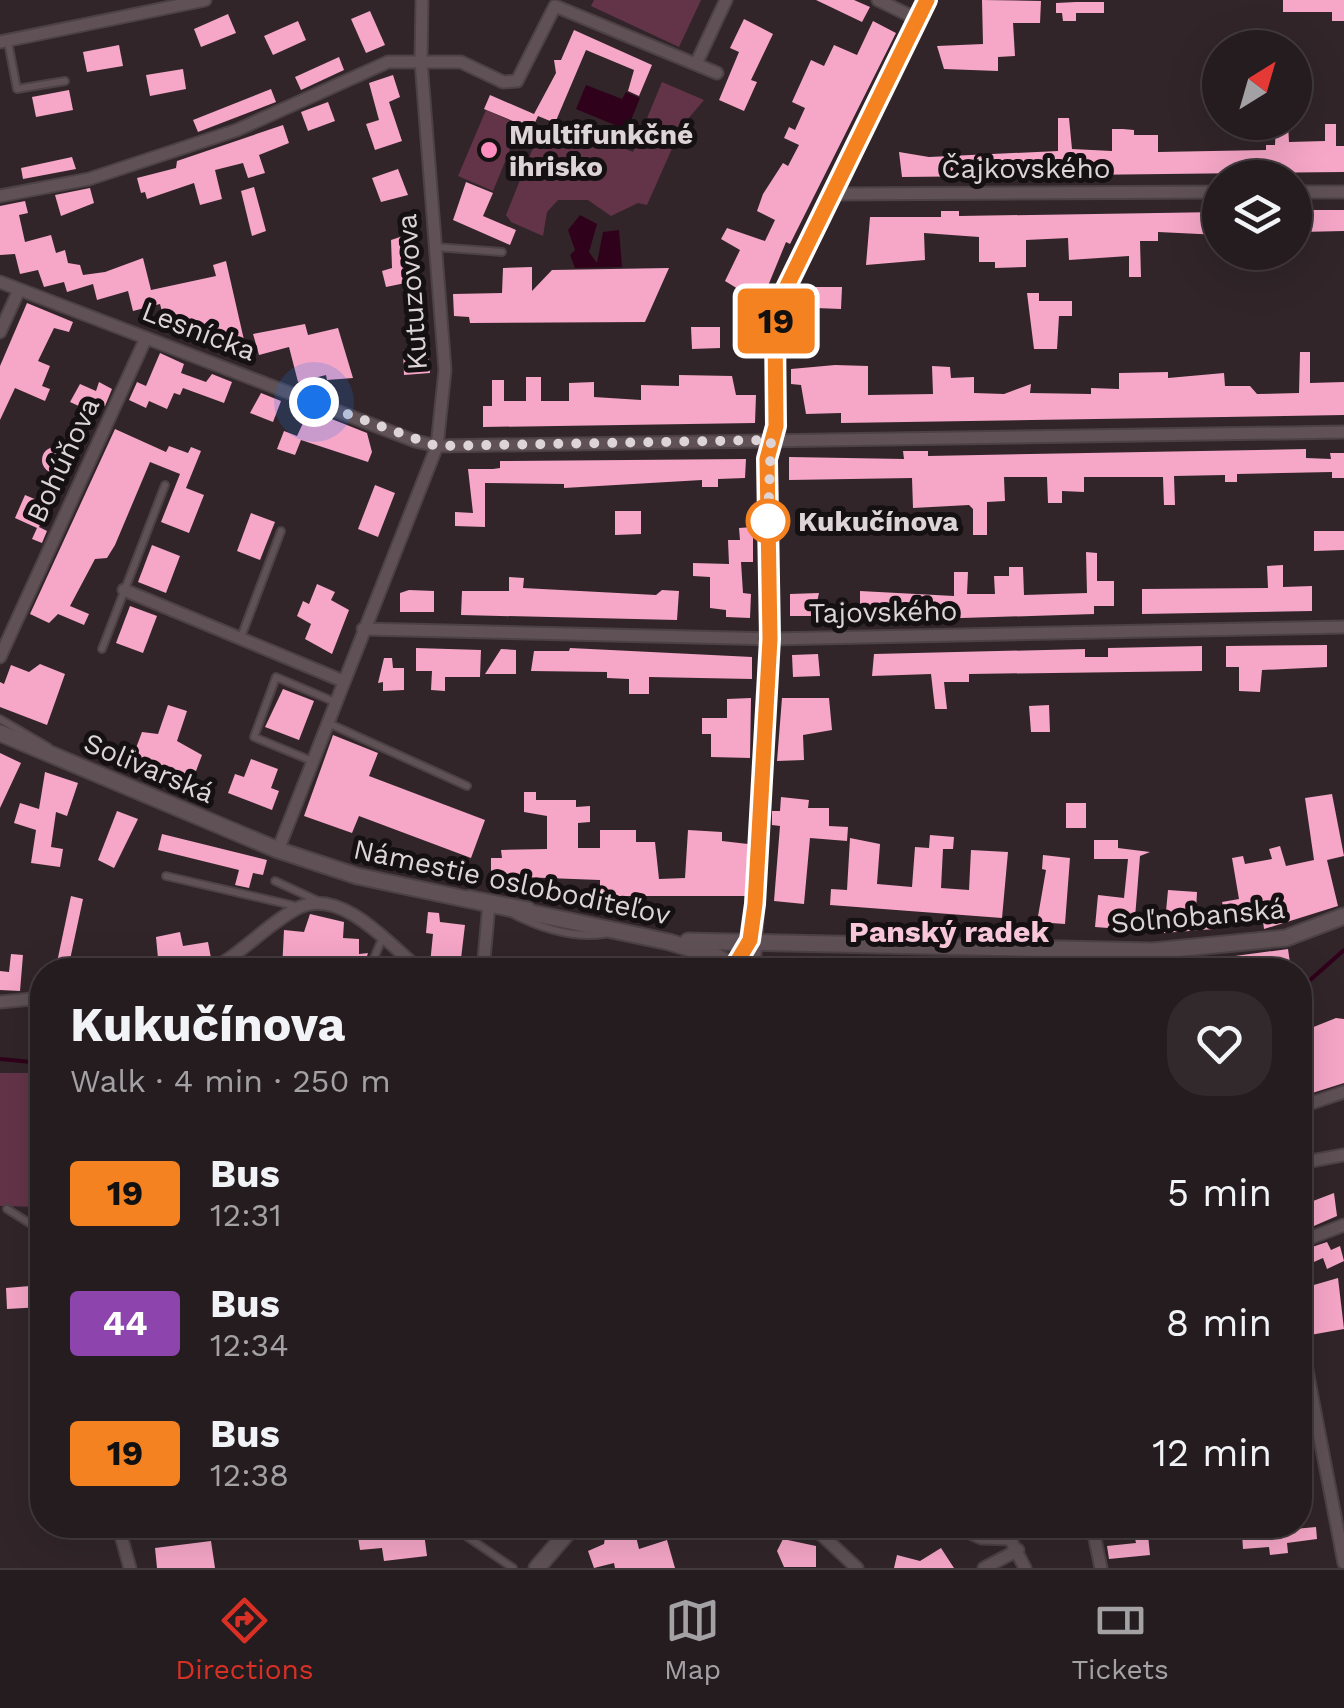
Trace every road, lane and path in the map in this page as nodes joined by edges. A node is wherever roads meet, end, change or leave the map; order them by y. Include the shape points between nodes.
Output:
1 (205, 0) edge
2 (422, 0) edge
3 (726, 0) edge
4 (878, 0) edge
5 (927, 0) edge
6 (917, 18) junction
7 (4, 42) edge
8 (421, 62) junction
9 (696, 64) junction
10 (717, 73) dead end
11 (65, 81) dead end
12 (1202, 192) edge
13 (1312, 192) edge
14 (1344, 192) edge
15 (832, 194) junction
16 (0, 196) edge
17 (434, 247) junction
18 (502, 252) dead end
19 (0, 282) edge
20 (19, 290) junction
21 (0, 332) edge
22 (146, 338) junction
23 (1344, 432) edge
24 (771, 440) junction
25 (436, 446) junction
26 (165, 484) dead end
27 (281, 531) dead end
28 (124, 590) junction
29 (1344, 627) edge
30 (364, 629) junction
31 (240, 638) junction
32 (770, 639) junction
33 (102, 649) dead end
34 (0, 657) edge
35 (344, 680) junction
36 (335, 702) junction
37 (0, 719) edge
38 (327, 723) junction
39 (0, 732) edge
40 (65, 760) junction
41 (312, 761) junction
42 (467, 786) dead end
43 (278, 850) junction
44 (166, 876) dead end
45 (275, 881) dead end
46 (443, 896) junction
47 (321, 903) junction
48 (493, 905) junction
49 (301, 907) junction
50 (1344, 916) edge
51 (558, 920) junction
52 (617, 933) junction
53 (382, 939) junction
54 (750, 940) junction
55 (669, 942) junction
56 (1054, 949) junction
57 (226, 958) edge
58 (374, 958) edge
59 (405, 958) edge
60 (485, 958) edge
61 (717, 958) edge
62 (744, 958) edge
63 (1053, 958) edge
64 (30, 999) edge
65 (0, 1002) edge
66 (1344, 1092) edge
67 (1312, 1102) edge
68 (1344, 1155) edge
69 (1312, 1161) edge
70 (7, 1209) dead end
71 (30, 1223) edge
72 (1344, 1225) edge
73 (1312, 1237) edge
74 (1312, 1396) edge
75 (122, 1538) edge
76 (469, 1538) edge
77 (563, 1538) edge
78 (824, 1538) edge
79 (981, 1538) edge
80 (1095, 1538) edge
81 (1018, 1550) junction
82 (1344, 1563) edge
83 (130, 1568) edge
84 (513, 1568) edge
85 (537, 1568) edge
86 (857, 1568) edge
87 (984, 1568) edge
88 (1025, 1568) edge
89 (1101, 1568) edge

1 - 7 street
2 - 8 street, Kutuzovova
3 - 9 street
4 - 6 street
5 - 6 street
6 - 15 street
7 - 11 lane via 17,88
8 - 9 street via 461,62 503,82 517,81 555,6
8 - 16 street via 388,62 237,130 89,179
8 - 17 street, Kutuzovova
9 - 10 street
12 - 15 street, Čajkovského
13 - 14 street
15 - 24 street via 777,317
17 - 18 lane
17 - 25 street, Kutuzovova via 445,370
19 - 20 street, Lesnícka
20 - 21 street
20 - 22 street, Lesnícka
22 - 25 street, Lesnícka
22 - 34 street, Bohúňova
23 - 24 street
24 - 25 street
24 - 32 street
25 - 30 street, Kutuzovova
26 - 28 lane
27 - 31 lane
28 - 31 street
28 - 33 lane
29 - 32 street, Tajovského
30 - 32 street, Tajovského
30 - 35 street, Kutuzovova
31 - 35 street
32 - 54 street
35 - 36 street, Kutuzovova
36 - 38 street, Kutuzovova
36 - 41 lane via 276,677 254,736
37 - 40 lane
38 - 41 street, Kutuzovova
38 - 42 lane
39 - 40 street, Solivarská
40 - 43 street, Solivarská
41 - 43 street, Kutuzovova
43 - 46 street, Námestie osloboditeľov
44 - 49 lane
45 - 47 lane
46 - 48 street, Námestie osloboditeľov
46 - 51 lane via 477,893
47 - 49 street
47 - 53 street via 350,913
48 - 51 street, Námestie osloboditeľov
48 - 52 lane via 537,926 585,936
48 - 60 street
49 - 57 street
50 - 56 street, Soľnobanská via 1286,938 1153,951
51 - 52 street, Námestie osloboditeľov
52 - 55 street, Námestie osloboditeľov
53 - 58 lane
53 - 59 street
54 - 55 street, Soľnobanská
54 - 56 street, Soľnobanská
54 - 62 street
55 - 61 street, Námestie osloboditeľov
56 - 63 street
64 - 65 street
66 - 67 street
68 - 69 street
70 - 71 lane
72 - 73 street
74 - 82 street
75 - 83 street
76 - 84 lane
77 - 85 street
78 - 86 street
79 - 81 street via 1010,1539
80 - 89 street
81 - 87 street
81 - 88 street

